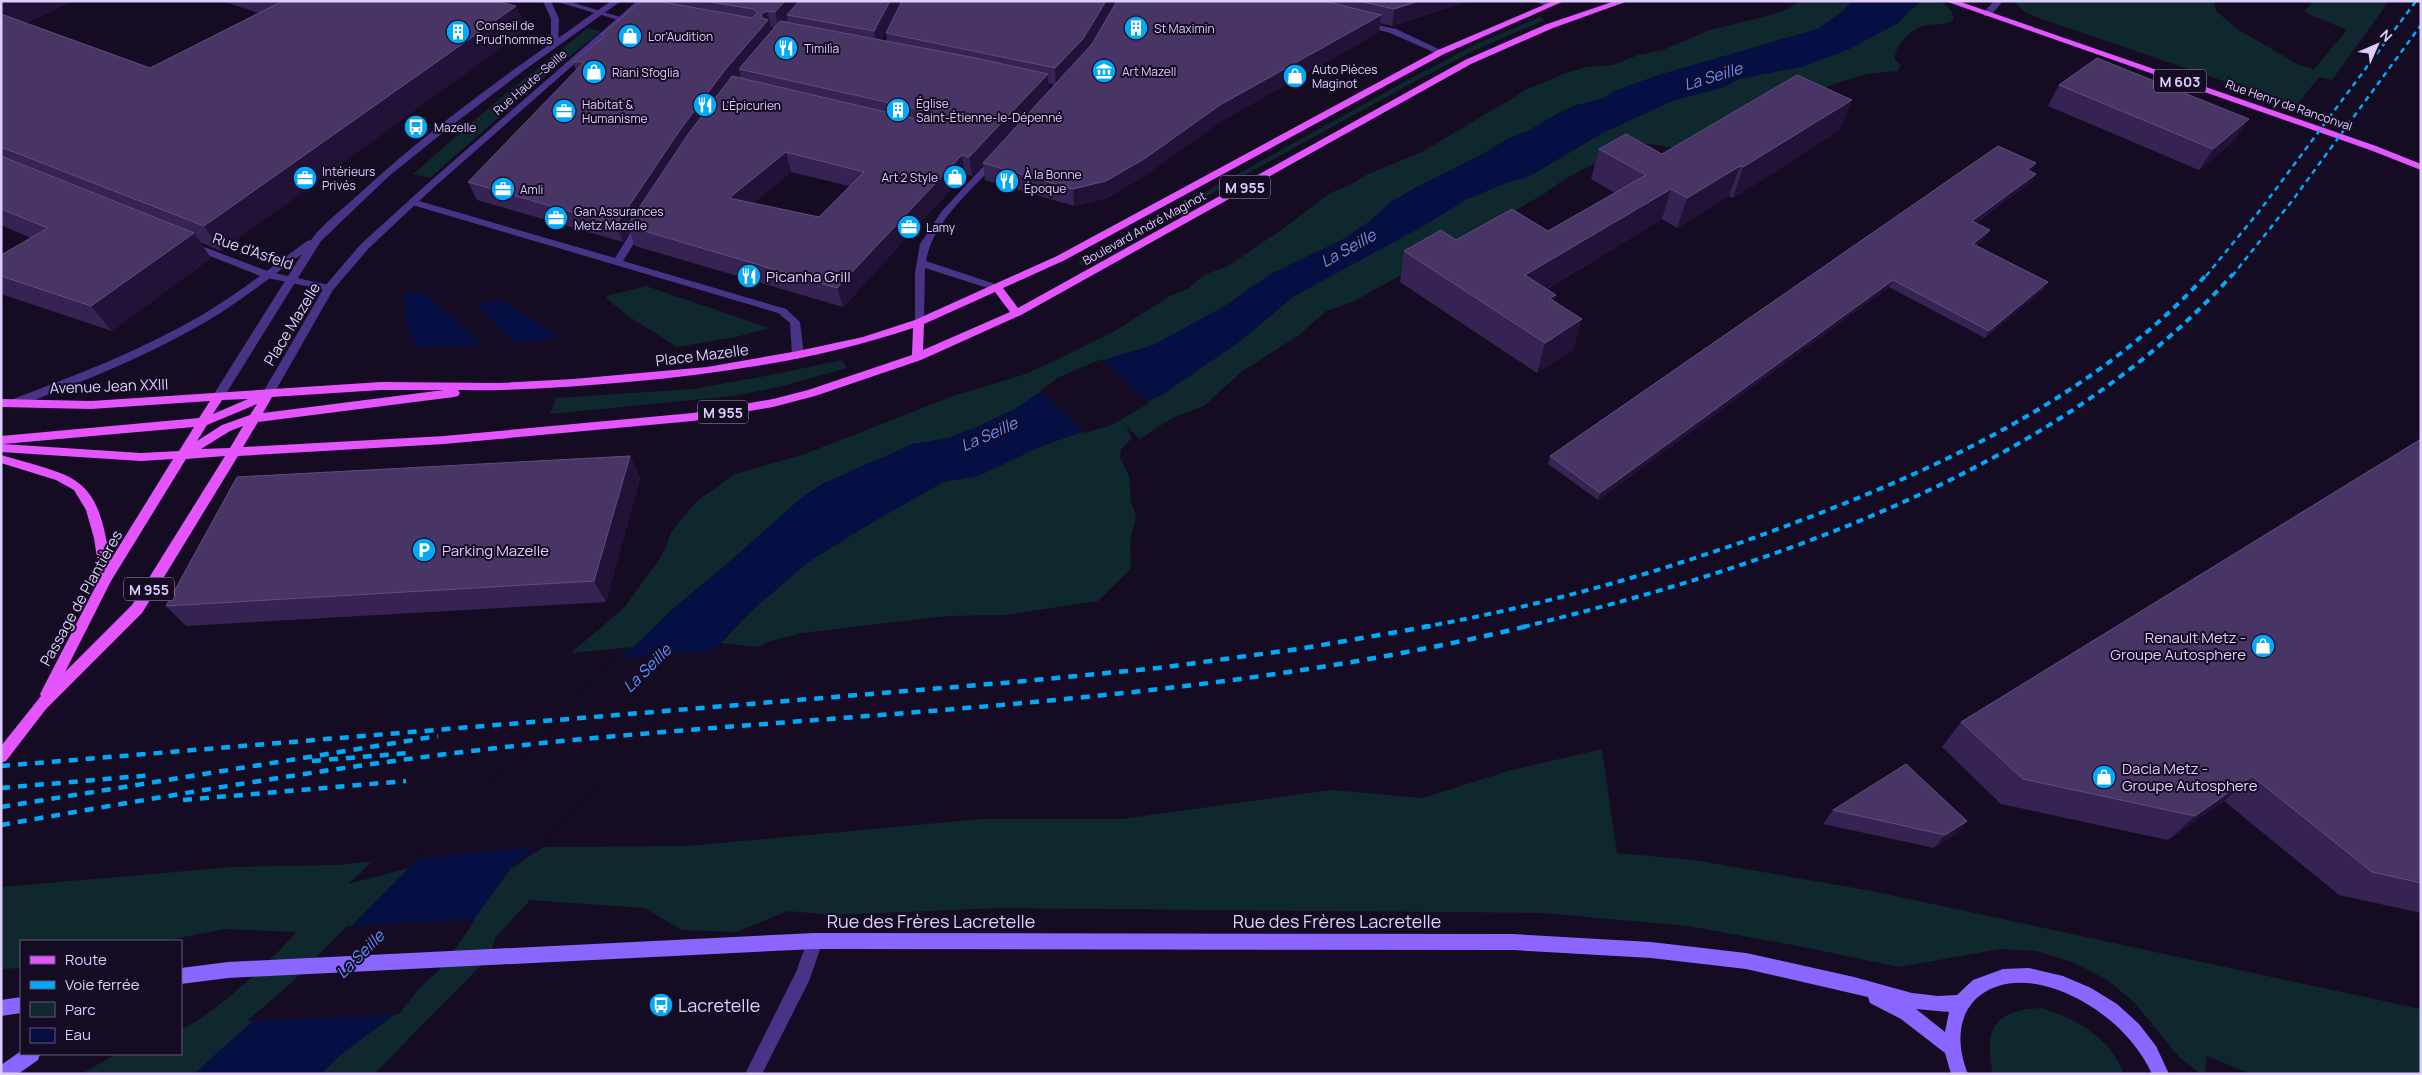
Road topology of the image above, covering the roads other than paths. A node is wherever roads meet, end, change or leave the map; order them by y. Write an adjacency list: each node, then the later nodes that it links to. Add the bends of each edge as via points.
1 (547, 1): 14 (street, via 555,19)
2 (558, 1): 10 (street)
3 (617, 1): 10 (street, Rue Haute-Seille)
4 (642, 1): 12 (street, Rue Haute-Seille)
5 (1538, 1): 9 (street)
6 (1624, 1): 9 (main road, Boulevard André Maginot / M 955)
7 (1949, 1): 11 (main road, Rue Henry de Ranconval / M 603)
8 (1999, 1): 11 (street)
9 (1561, 10): 15 (main road, Boulevard André Maginot / M 955); 31 (main road, Boulevard André Maginot / M 955, via 1541,30 1468,62)
10 (598, 14): 12 (street); 14 (street, Rue Haute-Seille)
11 (1987, 14): 16 (main road, Rue Henry de Ranconval / M 603)
12 (622, 19): 21 (street, Rue Haute-Seille)
13 (1358, 22): 15 (street, via 1393,31)
14 (556, 44): 20 (street, Rue Haute-Seille, via 452,121)
15 (1441, 52): 30 (main road, Boulevard André Maginot / M 955, via 1125,225)
16 (2373, 148): 18 (main road, M 603); 19 (main road, Rue Henry de Ranconval / M 603)
17 (1002, 152): 26 (street, via 944,216 925,243)
18 (2421, 160)
19 (2421, 167)
20 (369, 190): 23 (street, Place Mazelle)
21 (412, 202): 25 (street); 29 (street, Place Mazelle, via 365,246)
22 (647, 215): 25 (street)
23 (317, 239): 27 (street); 28 (street, Place Mazelle)
24 (184, 242): 27 (street, Rue d'Asfeld)
25 (617, 262): 33 (street, via 782,311 795,322)
26 (921, 263): 30 (street); 32 (street)
27 (267, 275): 28 (street, Rue d'Asfeld); 38 (street, via 216,311 146,349 94,373)
28 (291, 280): 29 (street, Rue d'Asfeld); 37 (street, Place Mazelle)
29 (329, 288): 36 (street, Place Mazelle)
30 (997, 288): 31 (main road); 32 (main road, Boulevard André Maginot / M 955)
31 (1017, 313): 34 (main road, Boulevard André Maginot / M 955)
32 (919, 322): 33 (main road, Place Mazelle / M 955, via 865,340); 34 (main road)
33 (798, 355): 35 (main road, Place Mazelle / M 955, via 707,371)
34 (918, 357): 45 (main road, M 955, via 867,376 773,403 693,417 444,440)
35 (499, 387): 36 (main road, Place Mazelle / M 955, via 380,386); 40 (main road, M 955)
36 (268, 394): 37 (main road, M 955); 39 (main road); 40 (main road, M 955)
37 (218, 397): 38 (main road, Avenue Jean XXIII, via 91,405); 39 (main road); 41 (main road, M 955)
38 (6, 404)
39 (223, 415): 41 (main road); 42 (main road)
40 (254, 418): 42 (main road); 45 (main road, M 955)
41 (203, 422): 43 (main road); 46 (main road, M 955)
42 (226, 428): 45 (main road); 46 (main road)
43 (1, 440)
44 (1, 448): 46 (main road, via 112,457)
45 (233, 453): 46 (main road, M 955); 49 (main road, Passage de Plantières / M 955, via 136,609)
46 (183, 456): 48 (main road, Passage de Plantières / M 955)
47 (1, 459): 48 (main road, via 69,481 82,492 96,516)
48 (106, 578): 49 (main road, Passage de Plantières / M 955)
49 (41, 706): 50 (main road, Passage de Plantières / M 955)
50 (1, 757)
51 (815, 941): 52 (main road, Rue des Frères Lacretelle, via 228,970); 53 (main road, Rue des Frères Lacretelle, via 1512,942 1651,950 1746,961); 61 (street, Rue des Frères Lacretelle, via 803,975)
52 (182, 976)
53 (1854, 985): 54 (main road, Rue des Frères Lacretelle, via 1912,1001); 57 (main road, Rue des Frères Lacretelle, via 1907,1013)
54 (1960, 1003): 57 (main road, via 1954,1020); 59 (main road, via 1988,980 2007,975 2037,976 2073,987 2108,1009 2140,1039)
55 (20, 1005): 56 (main road)
56 (1, 1008)
57 (1952, 1048): 62 (main road)
58 (31, 1055): 60 (main road)
59 (2164, 1071)
60 (3, 1074)
61 (753, 1074)
62 (1960, 1074)

